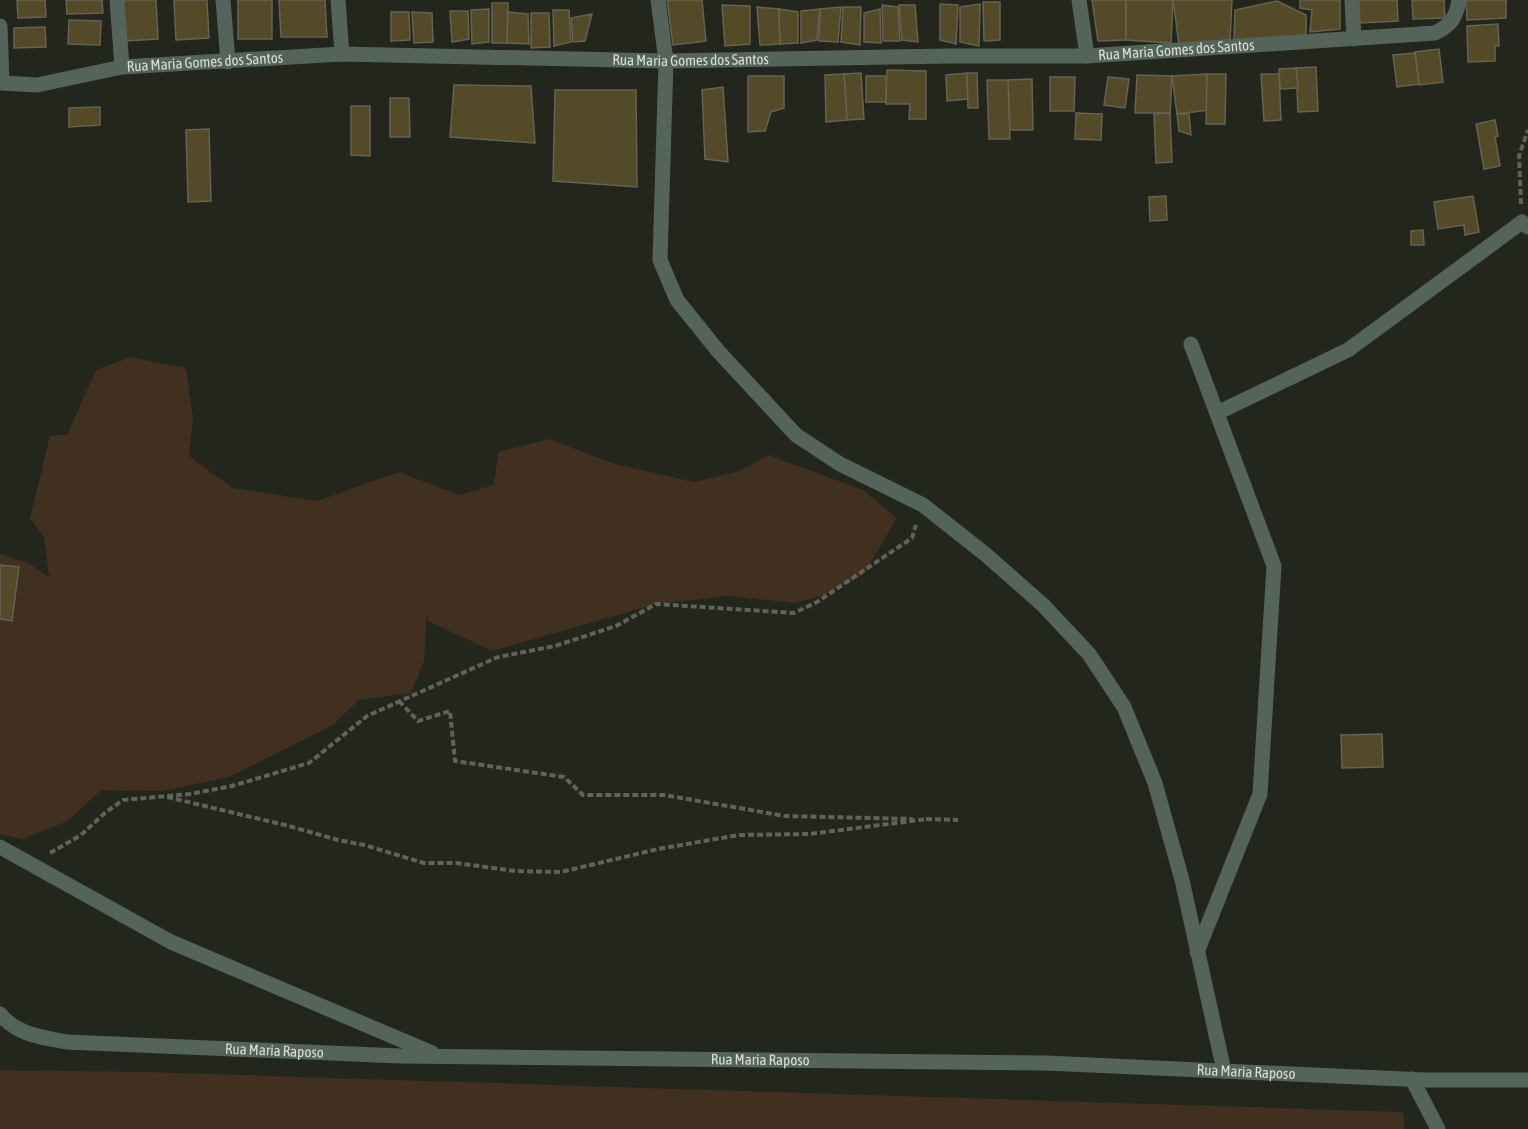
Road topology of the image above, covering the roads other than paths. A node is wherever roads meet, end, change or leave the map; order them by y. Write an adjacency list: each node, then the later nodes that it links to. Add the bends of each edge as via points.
1 (117, 0): 14 (street)
2 (223, 0): 13 (street)
3 (338, 0): 10 (street)
4 (658, 0): 12 (street)
5 (1079, 0): 11 (street)
6 (1352, 0): 9 (street)
7 (1459, 0): 9 (street, Rua Maria Gomes dos Santos, via 1455,19 1435,33)
8 (0, 27): 15 (street, Rua Maria Gomes dos Santos)
9 (1354, 39): 11 (street, Rua Maria Gomes dos Santos)
10 (342, 54): 12 (street, Rua Maria Gomes dos Santos); 13 (street, Rua Maria Gomes dos Santos)
11 (1087, 56): 12 (street, Rua Maria Gomes dos Santos)
12 (666, 60): 20 (street, via 660,260 677,300 796,435 840,464 923,506 1043,605 1089,654 1124,707 1155,783)
13 (228, 62): 14 (street, Rua Maria Gomes dos Santos)
14 (122, 67): 15 (street, Rua Maria Gomes dos Santos, via 37,85)
15 (1, 82)
16 (1525, 224): 18 (street, via 1348,350)
17 (1191, 344): 18 (street)
18 (1217, 413): 20 (street, via 1274,566 1260,794)
19 (0, 847): 22 (street, via 171,942)
20 (1197, 952): 23 (street)
21 (0, 1014): 22 (street, Rua Maria Raposo, via 8,1024 30,1035 66,1042)
22 (440, 1056): 23 (street, Rua Maria Raposo, via 1046,1063)
23 (1224, 1071): 24 (street, Rua Maria Raposo)
24 (1412, 1079): 25 (street, Rua Maria Raposo); 26 (street)
25 (1528, 1080)
26 (1438, 1129)

